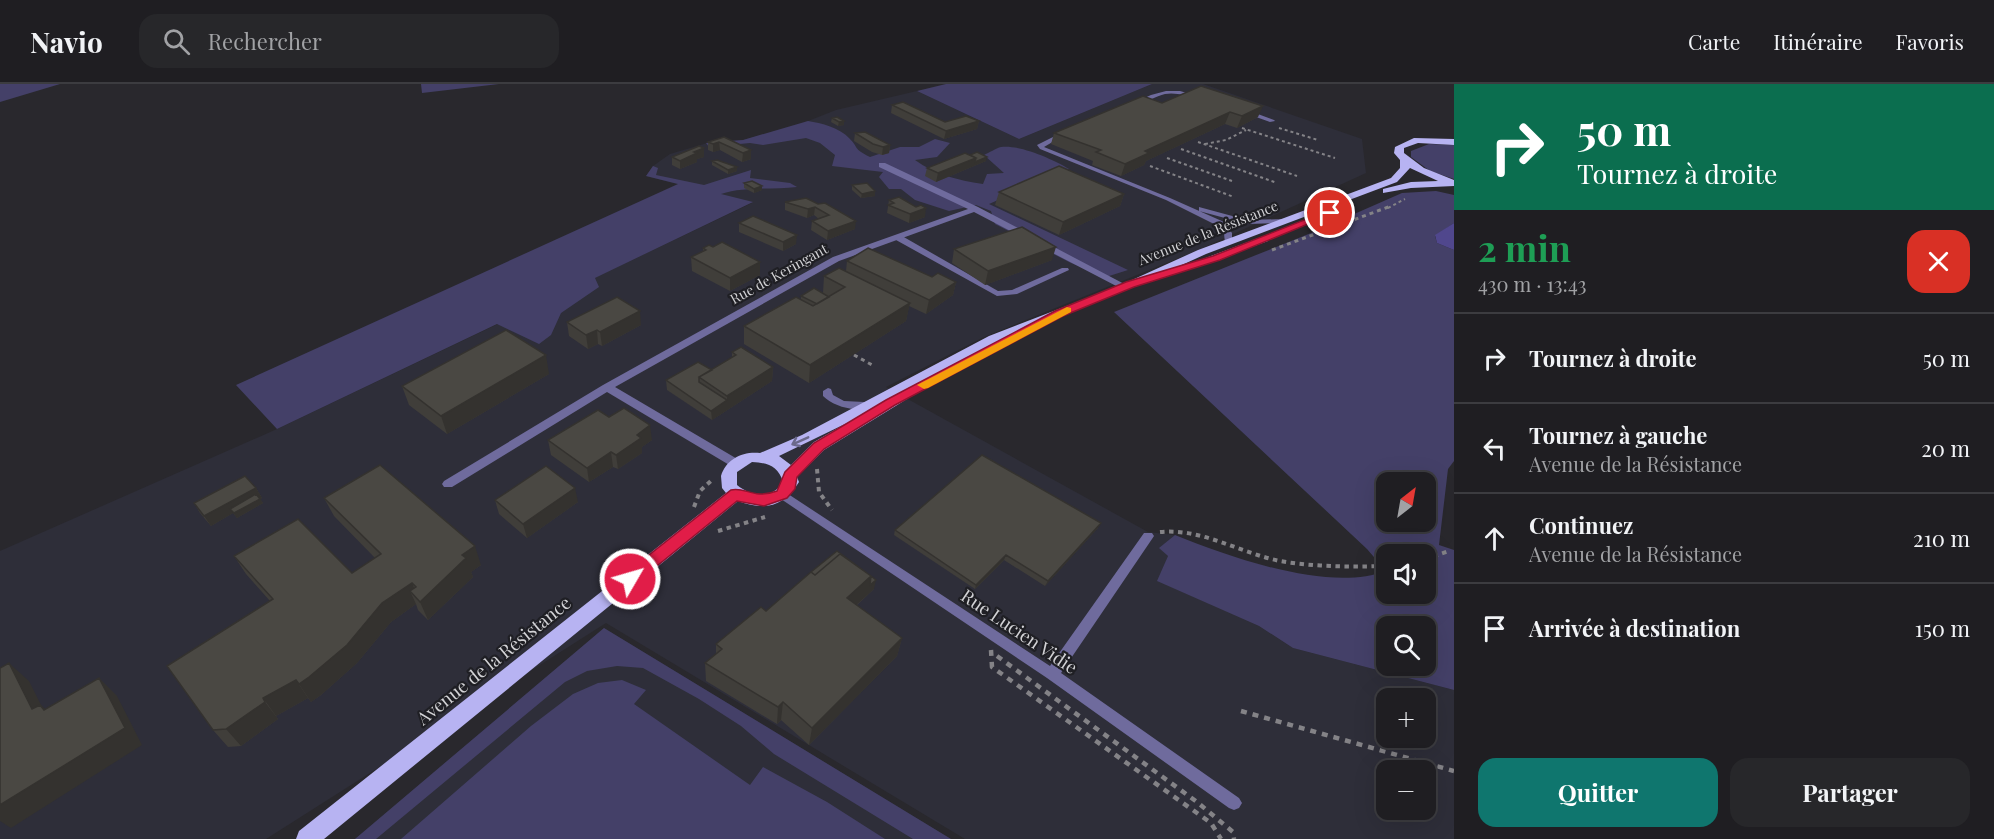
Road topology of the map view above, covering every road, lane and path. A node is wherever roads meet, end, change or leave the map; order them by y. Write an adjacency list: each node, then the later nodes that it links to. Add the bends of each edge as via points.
1 (1206, 99): 2 (lane, via 1171,90)
2 (1133, 104)
3 (1242, 110): 4 (lane)
4 (1274, 124): 8 (path)
5 (1242, 128): 6 (path)
6 (1246, 129): 11 (path, via 1226,140); 14 (path)
7 (1073, 130): 18 (lane, via 1040,145)
8 (1318, 140)
9 (1453, 141): 15 (main road, via 1406,143 1399,153)
10 (1198, 142): 11 (path)
11 (1204, 144): 20 (path)
12 (1181, 149): 23 (path)
13 (1167, 158): 21 (path)
14 (1335, 158)
15 (1404, 160): 22 (main road); 28 (main road, Avenue de la Résistance, via 1405,169 1394,180)
16 (882, 165): 27 (street)
17 (1150, 166): 24 (path)
18 (1090, 167): 19 (lane); 26 (lane)
19 (1080, 171)
20 (1297, 176)
21 (1232, 181)
22 (1454, 182): 33 (main road, Avenue de la Résistance, via 1391,189 1217,258)
23 (1277, 183)
24 (1234, 197)
25 (1410, 197): 31 (path, via 1382,211)
26 (1168, 199): 28 (lane, via 1247,222); 30 (lane, via 1221,224 1228,233)
27 (975, 209): 29 (street, Rue de Keringant); 33 (street)
28 (1284, 221): 30 (main road, Avenue de la Résistance)
29 (899, 238): 32 (lane, via 998,294 1014,292); 37 (street, Rue de Keringant, via 836,259)
30 (1228, 242): 33 (main road, Avenue de la Résistance)
31 (1264, 253)
32 (1065, 270)
33 (1128, 286): 34 (main road, Avenue de la Résistance)
34 (1059, 313): 39 (main road, Avenue de la Résistance, via 993,339); 43 (main road, Avenue de la Résistance, via 891,402 819,446)
35 (854, 355): 36 (path)
36 (873, 366)
37 (607, 387): 41 (street); 44 (street, Rue de Keringant)
38 (828, 391): 39 (lane, via 828,396 842,404)
39 (864, 405): 40 (main road, Avenue de la Résistance, one-way to 40, via 807,438)
40 (763, 456): 41 (main road); 43 (main road, via 780,463)
41 (735, 463): 45 (main road, via 728,482)
42 (817, 465): 47 (path, via 820,500)
43 (790, 475): 46 (main road, via 788,489)
44 (448, 484)
45 (736, 494): 46 (main road, via 754,501); 58 (main road, Avenue de la Résistance)
46 (778, 497): 48 (path, via 769,516); 53 (lane, Rue Lucien Vidie)
47 (834, 511)
48 (714, 532)
49 (1148, 536): 52 (path, via 1165,531 1187,535 1279,561); 54 (lane)
50 (1449, 551): 51 (path)
51 (1436, 555)
52 (1376, 566)
53 (989, 634): 54 (lane, Rue Lucien Vidie); 59 (path, via 992,667 1211,823); 60 (path, via 998,659 1197,802 1233,832)
54 (1052, 674): 57 (lane, Rue Lucien Vidie)
55 (1240, 711): 56 (path)
56 (1454, 771)
57 (1234, 803)
58 (307, 839)
59 (1221, 839)
60 (1234, 839)

